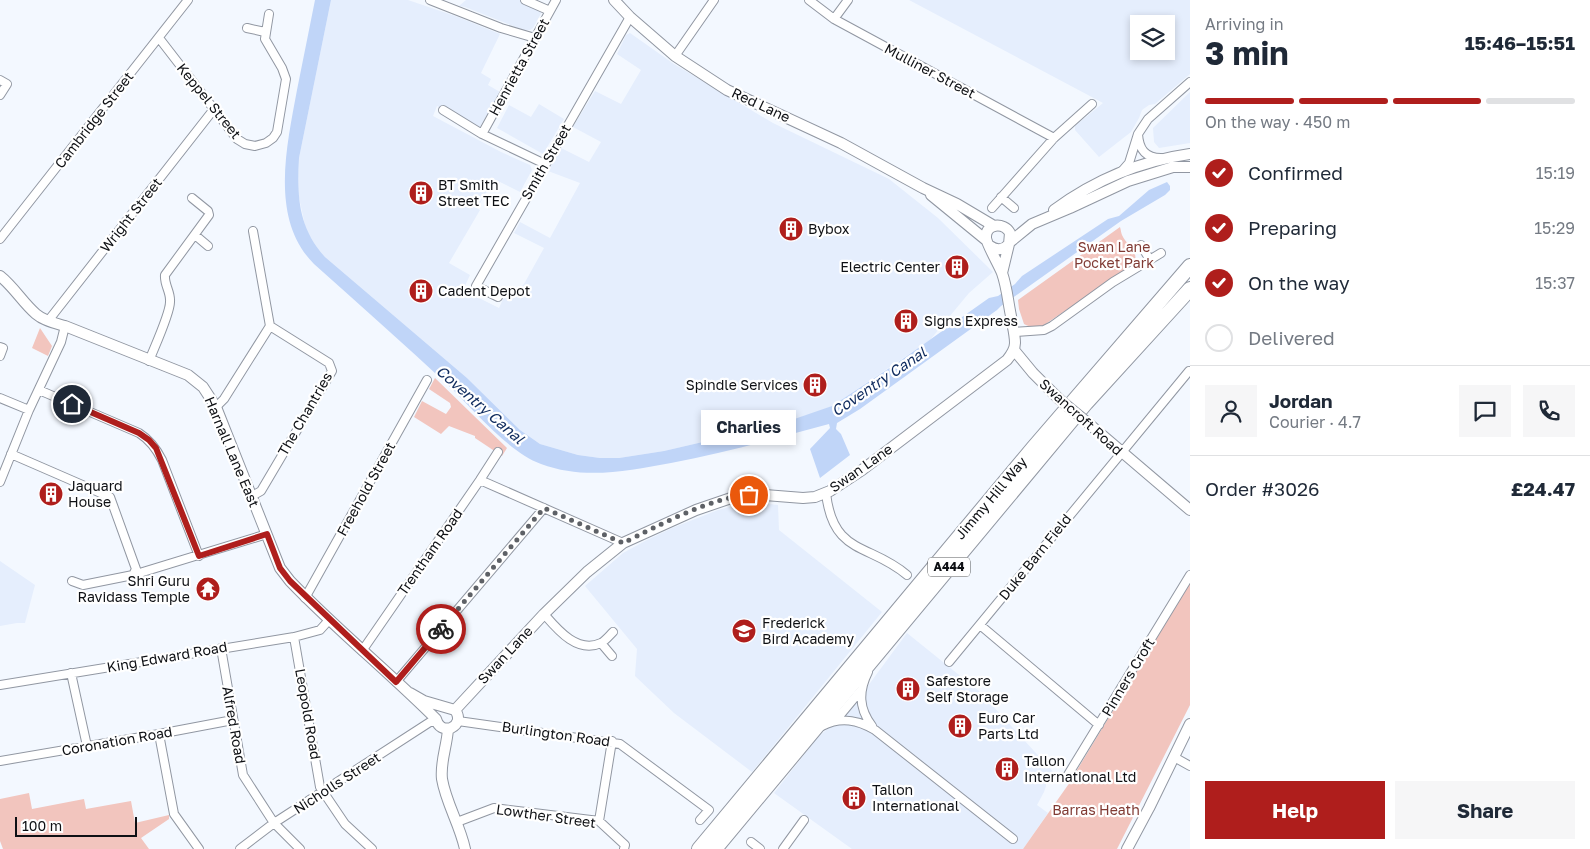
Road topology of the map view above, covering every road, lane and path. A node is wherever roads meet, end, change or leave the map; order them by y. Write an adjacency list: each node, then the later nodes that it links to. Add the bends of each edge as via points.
1 (188, 0): 15 (street, Cambridge Street)
2 (430, 0): 16 (street)
3 (525, 0): 9 (street)
4 (556, 0): 9 (street, Henrietta Street)
5 (614, 0): 11 (street, Red Lane)
6 (714, 0): 17 (street)
7 (809, 0): 12 (street, Mulliner Street)
8 (848, 0): 12 (street)
9 (550, 11): 16 (street, Henrietta Street)
10 (269, 14): 14 (street)
11 (630, 18): 17 (street, Red Lane); 30 (street, Smith Street)
12 (834, 19): 26 (street, Mulliner Street)
13 (247, 28): 14 (street)
14 (265, 32): 22 (street, Keppel Street, via 265,39 286,79 277,132 266,143 245,144 237,139)
15 (159, 38): 22 (street, Keppel Street); 46 (street, Cambridge Street)
16 (535, 38): 24 (street, Henrietta Street)
17 (675, 56): 35 (street, Red Lane, via 727,90 824,134)
18 (0, 80): 20 (street, via 8,84)
19 (1190, 82): 25 (street, via 1148,119)
20 (0, 95)
21 (1092, 104): 26 (street)
22 (214, 109): 58 (street, Wright Street)
23 (443, 110): 24 (street)
24 (482, 134): 30 (street)
25 (1138, 134): 27 (street); 29 (street, via 1144,152 1151,157)
26 (1054, 138): 36 (street)
27 (1132, 150): 31 (street); 34 (street, via 1129,163)
28 (1187, 154): 29 (street)
29 (1164, 158): 31 (street)
30 (545, 164): 57 (street, Smith Street, via 476,286)
31 (1138, 166): 32 (street, via 1149,169); 34 (street)
32 (1173, 167): 33 (street); 40 (street, via 1128,181)
33 (1190, 167)
34 (1120, 172): 40 (street, via 1070,198)
35 (923, 188): 42 (street, Red Lane); 47 (street, Red Lane)
36 (1002, 197): 38 (street); 39 (street)
37 (192, 198): 45 (street, via 209,215)
38 (992, 208)
39 (1014, 208)
40 (1043, 218): 41 (street)
41 (1032, 224): 43 (street); 48 (street)
42 (994, 226): 43 (street); 47 (street, via 987,232)
43 (1005, 227): 48 (street, via 1010,233)
44 (253, 231): 60 (street)
45 (195, 235): 50 (street); 65 (street, via 165,275 170,306)
46 (0, 239)
47 (988, 243): 48 (street, via 997,250); 55 (street)
48 (1009, 243): 55 (street)
49 (1141, 245): 52 (street)
50 (208, 246)
51 (1160, 253): 52 (street)
52 (1150, 260): 61 (street, via 1052,326 1044,330)
53 (1190, 266): 136 (highway, Jimmy Hill Way / A444, via 1033,448)
54 (0, 276): 58 (street, Harnall Lane East, via 36,314)
55 (1003, 277): 61 (street)
56 (1190, 289): 96 (highway, Jimmy Hill Way / A444, via 1086,403)
57 (498, 297)
58 (48, 321): 59 (street, Harnall Lane East)
59 (66, 326): 65 (street, Harnall Lane East); 68 (street)
60 (270, 326): 70 (street); 78 (street, The Chantries, via 329,363 332,372 260,491)
61 (1014, 332): 63 (street)
62 (0, 347): 64 (street, via 3,348)
63 (1014, 350): 73 (street, Swancroft Road, bridge, via 1059,399); 77 (street, Swan Lane, via 1002,364 856,475)
64 (0, 356)
65 (149, 361): 70 (street, Harnall Lane East, via 188,375)
66 (1189, 371): 73 (street, Duke Barn Field)
67 (427, 380): 88 (street, Freehold Street)
68 (39, 390): 71 (street); 83 (street, via 149,440 162,460)
69 (0, 398): 71 (street)
70 (216, 407): 78 (street, Harnall Lane East)
71 (29, 410): 74 (street)
72 (498, 452): 75 (street, Trentham Road)
73 (1121, 452): 80 (street, Swancroft Road); 91 (street, Duke Barn Field)
74 (11, 454): 76 (street); 84 (street, via 110,497 136,569)
75 (480, 480): 79 (street); 97 (street, Trentham Road)
76 (0, 482)
77 (826, 493): 82 (street, Swan Lane, via 803,498 738,496 696,510); 85 (street, via 830,516 848,541)
78 (252, 496): 81 (street, Harnall Lane East)
79 (544, 508): 82 (street); 101 (street)
80 (1190, 510)
81 (267, 534): 83 (street); 88 (street, Harnall Lane East, via 280,568)
82 (623, 543): 89 (street, Swan Lane)
83 (199, 556): 84 (street)
84 (133, 575): 87 (street, via 83,585)
85 (907, 575)
86 (1190, 575): 111 (street, Pinners Croft)
87 (72, 581)
88 (306, 598): 90 (street, Harnall Lane East)
89 (544, 614): 94 (street, via 571,641 591,645); 105 (street, Swan Lane)
90 (329, 620): 93 (street, King Edward Road, via 320,630); 97 (street, Harnall Lane East)
91 (980, 625): 99 (street, Duke Barn Field); 111 (street)
92 (613, 632): 94 (street)
93 (294, 637): 95 (street, King Edward Road); 122 (street, Leopold Road)
94 (601, 643): 98 (street)
95 (220, 648): 100 (street, King Edward Road); 106 (street, Alfred Road)
96 (882, 649): 103 (street); 113 (highway, Jimmy Hill Way / A444)
97 (362, 651): 101 (street, Harnall Lane East)
98 (612, 656)
99 (949, 662)
100 (71, 673): 102 (street, King Edward Road); 117 (street)
101 (396, 682): 104 (street, Harnall Lane East)
102 (0, 685)
103 (862, 688): 109 (street, via 841,714); 114 (street, via 863,710)
104 (410, 693): 105 (street, Harnall Lane East); 107 (street, Harnall Lane East)
105 (450, 709): 107 (street, via 438,712); 108 (street)
106 (233, 720): 115 (street, Coronation Road); 127 (street, Alfred Road, via 242,776)
107 (437, 720): 112 (street, via 442,728); 122 (street, Nicholls Street)
108 (458, 721): 112 (street); 116 (street, Burlington Road)
109 (830, 722): 113 (street); 114 (street, via 848,720)
110 (1190, 724): 118 (street)
111 (1098, 725): 121 (street, Pinners Croft)
112 (448, 729): 126 (street, via 442,777)
113 (816, 729): 137 (highway, Jimmy Hill Way / A444)
114 (875, 730): 128 (street)
115 (159, 734): 117 (street, Coronation Road); 130 (street, via 174,814)
116 (612, 741): 123 (street, Burlington Road, via 709,810); 125 (street)
117 (87, 746): 119 (street, Coronation Road)
118 (1174, 757): 120 (street); 140 (street)
119 (0, 761)
120 (1190, 766)
121 (1066, 778)
122 (323, 792): 127 (street, Nicholls Street); 133 (street, Leopold Road, via 345,824)
123 (700, 820)
124 (804, 820): 139 (street)
125 (599, 821): 126 (street, Lowther Street, via 494,808); 135 (street, Lowther Street, via 625,845)
126 (457, 822): 134 (street)
127 (274, 823): 131 (street, Nicholls Street); 132 (street, Alfred Road)
128 (1013, 839)
129 (751, 842): 138 (street)
130 (200, 849)
131 (240, 849)
132 (300, 849)
133 (372, 849)
134 (464, 849)
135 (624, 849)
136 (699, 849)
137 (715, 849)
138 (760, 849)
139 (783, 849)
140 (1126, 849)

